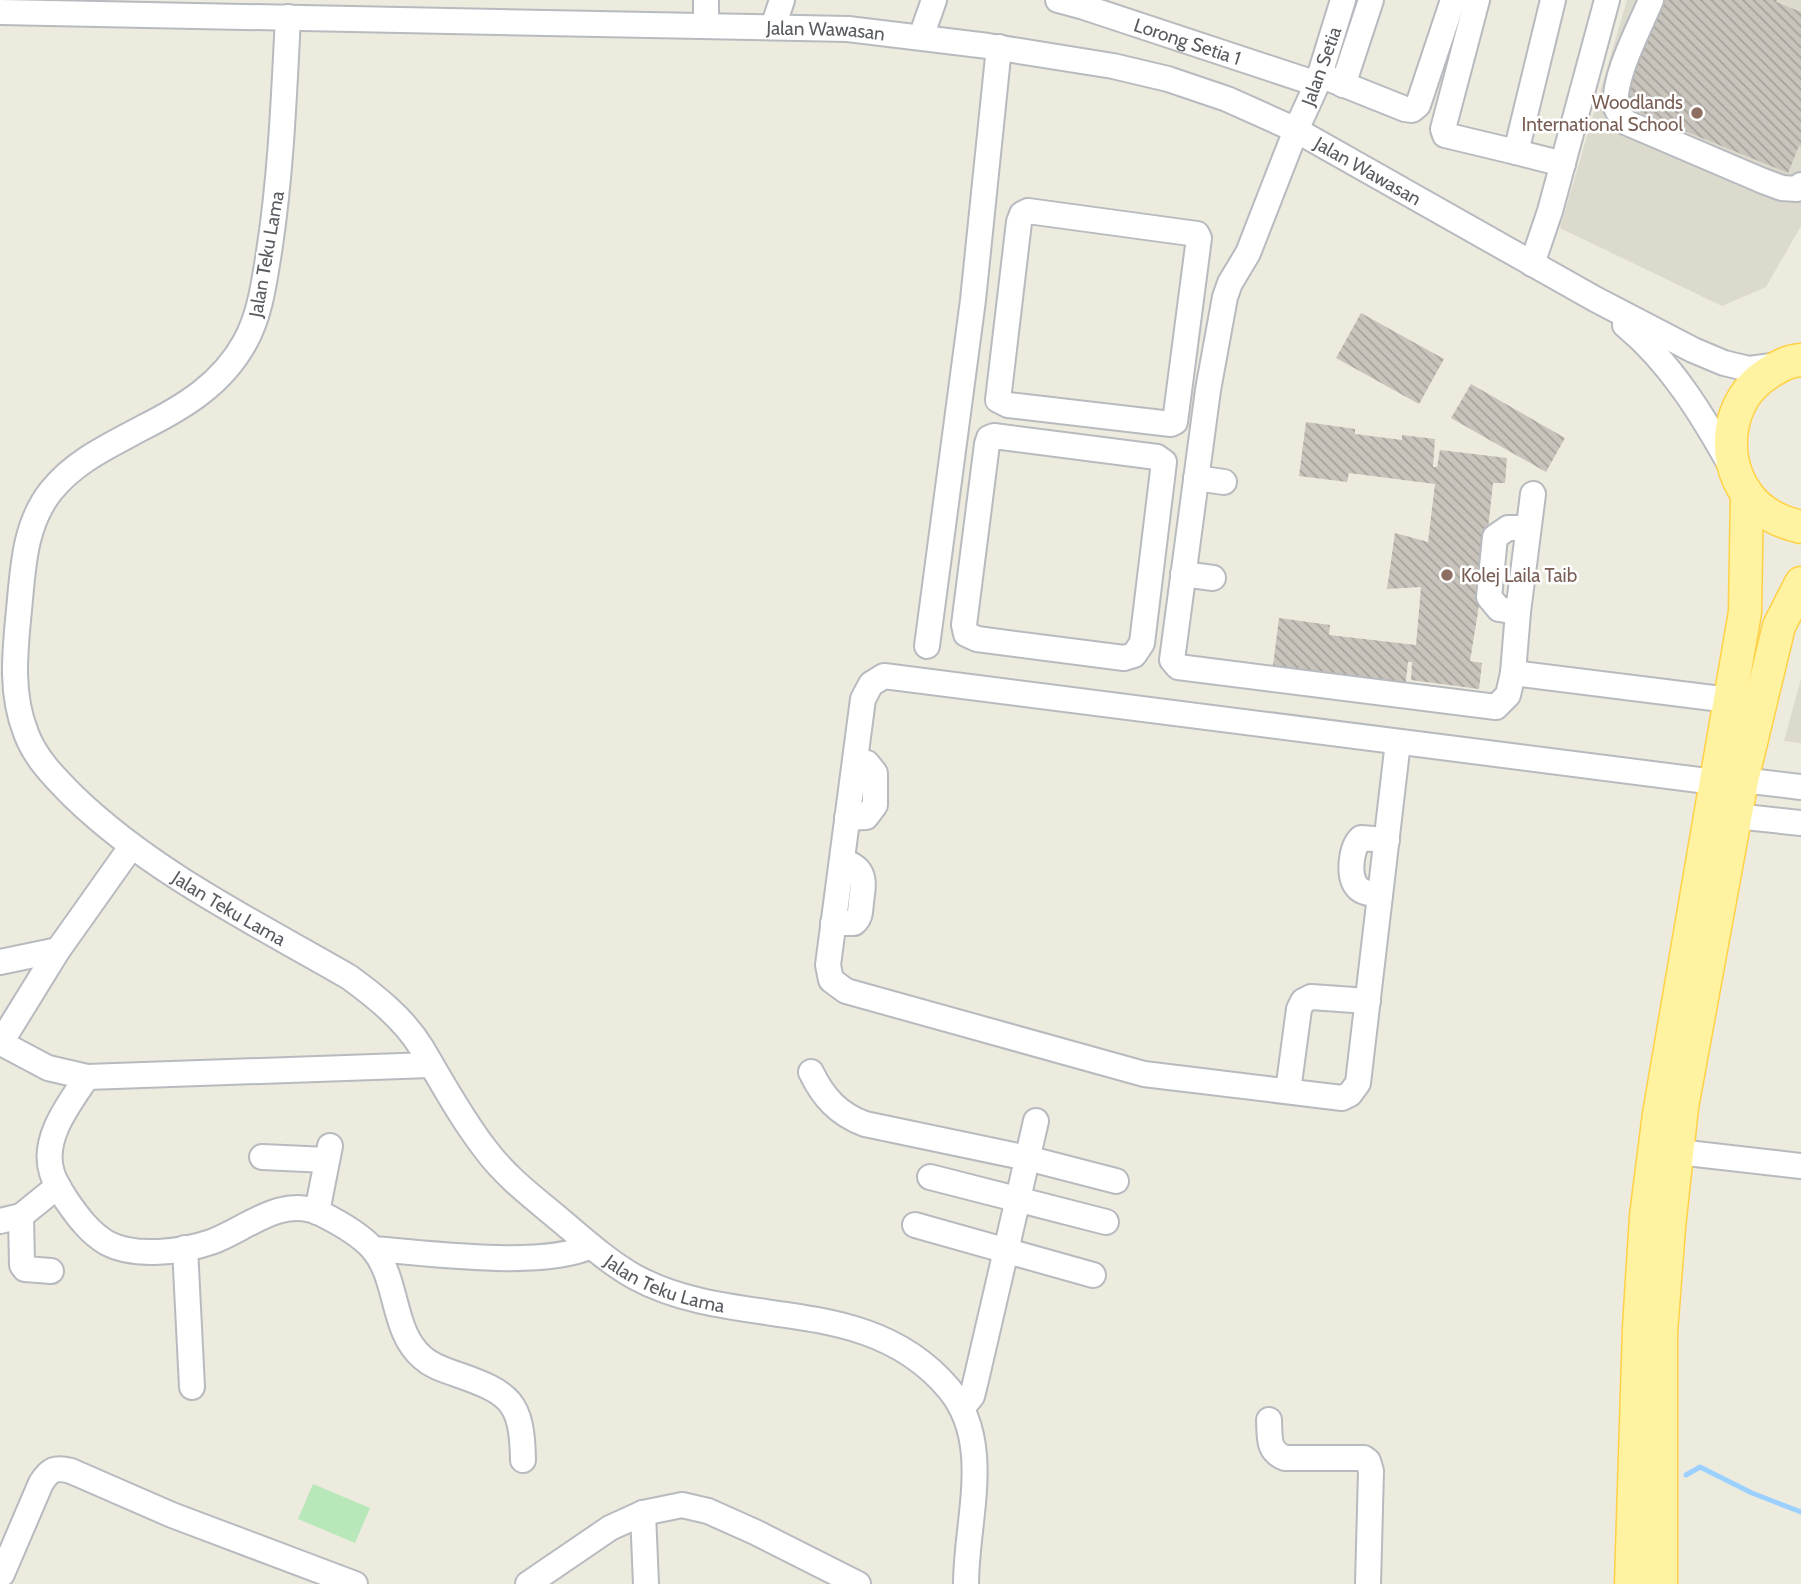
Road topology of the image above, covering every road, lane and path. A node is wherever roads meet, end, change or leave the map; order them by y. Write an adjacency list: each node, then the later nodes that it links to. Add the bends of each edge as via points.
1 (706, 0): 15 (street)
2 (782, 0): 16 (street)
3 (934, 0): 17 (street)
4 (1058, 0): 19 (street, Lorong Setia 1)
5 (1341, 0): 19 (street, Jalan Setia)
6 (1371, 0): 19 (street)
7 (1453, 0): 19 (street, Lorong Setia 1, via 1416,107 1405,109)
8 (1477, 0): 21 (street, via 1443,129 1445,135)
9 (1553, 0): 21 (street)
10 (1607, 0): 22 (street)
11 (1651, 0): 23 (street, via 1617,91 1616,109 1625,122 1782,188)
12 (275, 11): 13 (street, Jalan Wawasan); 14 (street, Jalan Wawasan); 47 (street, Jalan Teku Lama, via 279,179 262,293 248,338 215,383 76,466 51,491 34,520 26,548 15,671 16,699 26,734 57,780)
13 (539, 11): 15 (street, Jalan Wawasan)
14 (0, 12)
15 (706, 25): 16 (street, Jalan Wawasan)
16 (773, 27): 17 (street, Jalan Wawasan)
17 (921, 37): 18 (street, Jalan Wawasan)
18 (999, 47): 20 (street, Jalan Wawasan, via 1167,79 1227,99); 26 (street)
19 (1327, 81): 20 (street, Jalan Setia)
20 (1296, 131): 24 (street, Jalan Wawasan); 29 (street, Jalan Setia, via 1248,253 1225,298)
21 (1516, 152): 22 (street)
22 (1563, 164): 24 (street)
23 (1801, 185)
24 (1532, 264): 25 (street, Jalan Wawasan)
25 (1595, 299): 28 (street, via 1724,363 1749,369); 31 (street, via 1643,340 1671,372)
26 (973, 300): 27 (street); 33 (street)
27 (1009, 304): 27 (street, via 1019,222 1028,211 1197,234 1175,422 1002,404 998,400)
28 (1794, 359): 31 (main road, via 1758,380 1741,401 1732,425 1730,452)
29 (1196, 478): 30 (street); 36 (street, Jalan Setia)
30 (1224, 482)
31 (1742, 485): 34 (main road, via 1764,512); 41 (main road, via 1745,612)
32 (1533, 494): 40 (street)
33 (941, 527): 35 (street); 39 (street)
34 (1801, 527)
35 (976, 530): 35 (street, via 987,444 994,436 1157,457 1164,462 1139,649 1124,658 966,634)
36 (1183, 574): 37 (street); 40 (street, Jalan Setia, via 1172,656 1178,667 1496,707 1508,695)
37 (1213, 578)
38 (1801, 583): 43 (main road, via 1779,626)
39 (927, 646)
40 (1513, 673): 41 (street)
41 (1729, 700): 43 (main road)
42 (1398, 742): 43 (street); 50 (street); 55 (street, via 884,676 866,691 828,973 834,985 1144,1074)
43 (1728, 781): 44 (street); 45 (main road); 87 (main road, via 1659,1114 1646,1216)
44 (1801, 787)
45 (1735, 816): 46 (street); 57 (main road, via 1682,1107)
46 (1801, 823)
47 (131, 847): 48 (street); 52 (street, Jalan Teku Lama, via 371,993 420,1046)
48 (58, 950): 49 (street); 51 (street)
49 (0, 962)
50 (1368, 1001): 55 (street, via 1311,997 1303,1001); 55 (street, via 1355,1088 1342,1098)
51 (0, 1044): 54 (street, via 48,1068)
52 (430, 1066): 54 (street); 69 (street, Jalan Teku Lama, via 494,1159)
53 (811, 1072): 59 (street, via 820,1091 850,1119)
54 (87, 1077): 63 (street, via 53,1135 51,1173)
55 (1288, 1091)
56 (1036, 1121): 59 (street)
57 (1678, 1152): 60 (street); 88 (main road, via 1661,1334)
58 (262, 1157): 65 (street, via 329,1153)
59 (1027, 1158): 62 (street); 64 (street)
60 (1801, 1166)
61 (930, 1177): 64 (street)
62 (1116, 1181)
63 (58, 1186): 66 (street); 70 (street, via 78,1218 107,1243 137,1250)
64 (1017, 1200): 67 (street); 72 (street)
65 (317, 1212): 70 (street, via 271,1213 212,1242); 71 (street)
66 (11, 1219): 73 (street, via 25,1269)
67 (1106, 1222)
68 (915, 1226): 72 (street)
69 (591, 1246): 71 (street, via 564,1255 533,1257); 76 (street, Jalan Teku Lama, via 635,1277 674,1293 860,1329 892,1342 940,1381)
70 (185, 1248): 75 (street)
71 (373, 1249): 78 (street, via 416,1352 437,1367 491,1388 511,1403 520,1419)
72 (1006, 1251): 74 (street); 76 (street, via 976,1380)
73 (51, 1271)
74 (1093, 1275)
75 (192, 1387)
76 (962, 1408): 85 (street, Jalan Teku Lama, via 975,1469)
77 (1269, 1420): 86 (street, via 1270,1446 1277,1455 1368,1461)
78 (523, 1460)
79 (643, 1513): 82 (street, via 610,1528); 83 (street); 84 (street, via 682,1505 708,1511)
80 (2, 1574): 81 (street, via 41,1483 57,1468)
81 (355, 1584)
82 (528, 1584)
83 (646, 1584)
84 (858, 1584)
85 (965, 1584)
86 (1368, 1584)
87 (1631, 1584)
88 (1661, 1584)

